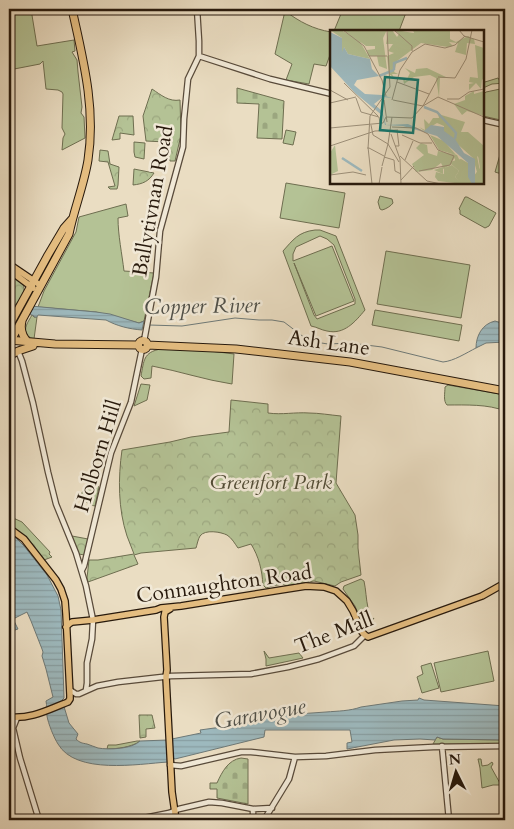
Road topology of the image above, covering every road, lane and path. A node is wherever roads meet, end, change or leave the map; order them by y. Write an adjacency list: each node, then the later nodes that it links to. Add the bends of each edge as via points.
1 (72, 9): 9 (highway, via 88,86 89,147 69,234)
2 (198, 9): 3 (street, Ballytivnan Road)
3 (199, 56): 4 (street, via 270,80); 13 (street, Ballytivnan Road, via 188,79 183,147 160,231 156,277)
4 (330, 94)
5 (484, 120): 6 (street)
6 (505, 125)
7 (9, 264): 9 (main road)
8 (9, 270): 9 (main road)
9 (35, 285): 10 (highway); 11 (highway)
10 (23, 316): 12 (highway); 14 (highway, via 21,325)
11 (9, 326)
12 (9, 342): 14 (highway)
13 (143, 345): 14 (highway, Ash Lane, via 42,344); 17 (highway, Ash Lane, via 343,361); 19 (street, Holborn Hill, via 131,402 111,453)
14 (26, 347): 15 (highway); 16 (street); 16 (street)
15 (9, 356)
16 (22, 361): 19 (street, via 56,504)
17 (505, 391)
18 (9, 528): 23 (main road, via 24,539 56,580)
19 (82, 570): 25 (street)
20 (505, 584): 28 (main road, The Mall, via 482,596 373,636)
21 (172, 608): 22 (main road, Connaughton Road); 24 (main road, via 165,612); 28 (main road, Connaughton Road, via 306,586 324,586 336,591 347,602)
22 (156, 610): 24 (main road); 25 (main road, Connaughton Road)
23 (66, 614): 26 (main road); 27 (main road)
24 (164, 617): 29 (main road)
25 (93, 620): 26 (main road, Connaughton Road); 30 (street)
26 (72, 622): 27 (main road)
27 (66, 627): 31 (main road)
28 (365, 635): 29 (street, The Mall, via 354,646 288,667 251,674)
29 (166, 677): 30 (street, The Mall); 37 (main road)
30 (86, 690): 31 (street, The Mall, via 79,694)
31 (70, 693): 33 (main road, via 68,702)
32 (9, 717): 33 (main road)
33 (17, 718): 41 (street, via 13,728)
34 (442, 746): 35 (street); 36 (street); 46 (street)
35 (505, 746)
36 (295, 757): 37 (street, via 241,752 181,766); 38 (street, via 289,779)
37 (170, 764): 40 (main road)
38 (272, 808): 39 (street); 45 (street)
39 (253, 809): 40 (street, via 209,802); 44 (street)
40 (175, 811): 42 (street); 43 (main road)
41 (39, 820)
42 (134, 820)
43 (176, 820)
44 (253, 820)
45 (264, 820)
46 (448, 820)

